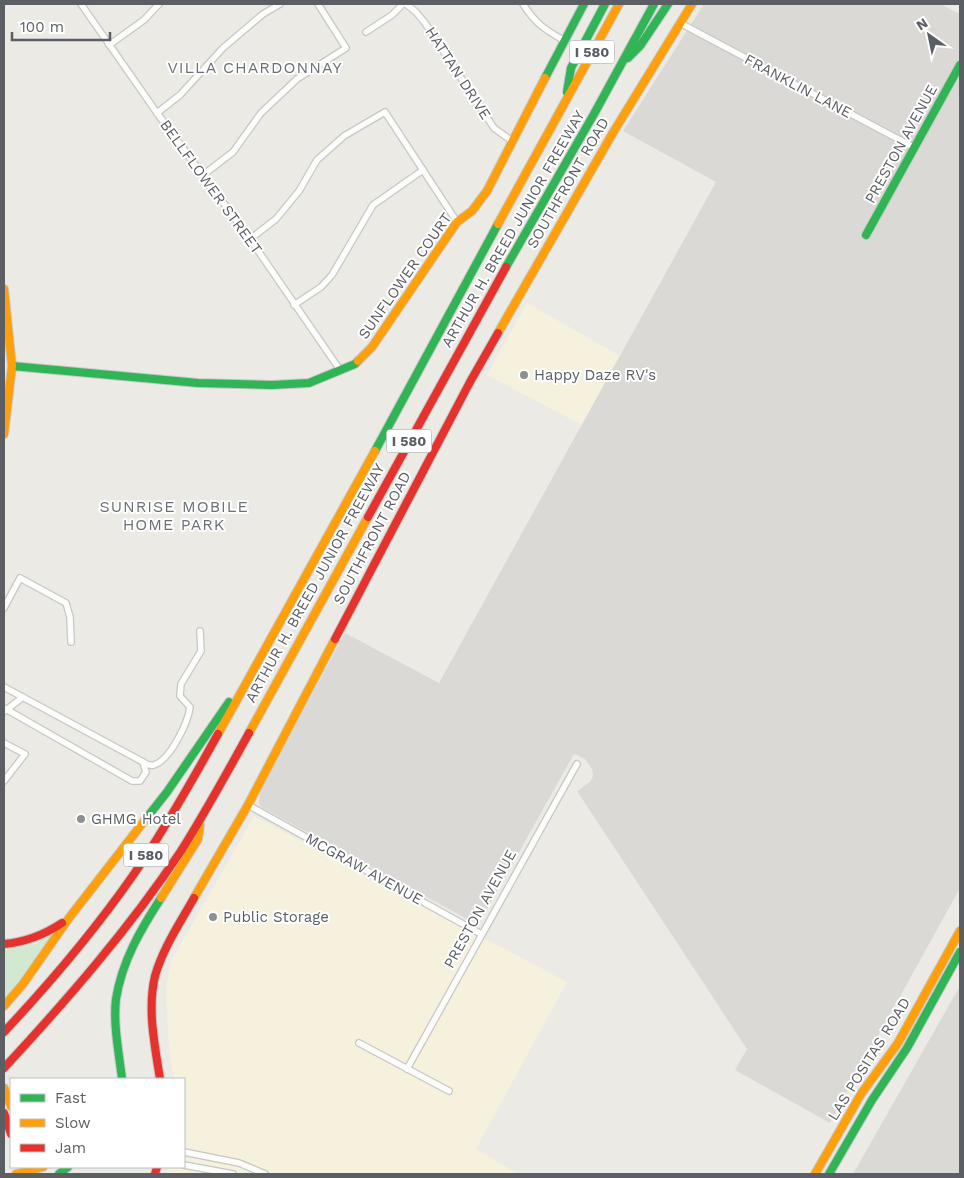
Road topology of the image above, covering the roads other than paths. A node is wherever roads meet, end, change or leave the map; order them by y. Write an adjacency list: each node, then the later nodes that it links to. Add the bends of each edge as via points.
1 (80, 4): 16 (street, BELLFLOWER STREET)
2 (159, 4): 16 (street, via 144,20)
3 (280, 4): 20 (street, via 223,48 180,95)
4 (318, 4): 24 (street, via 346,48 297,79 261,113 233,152)
5 (405, 4): 14 (street); 21 (street, HATTAN DRIVE, via 426,23 494,128)
6 (523, 4): 15 (street, via 544,30)
7 (584, 4): 15 (main road, SUNFLOWER COURT)
8 (604, 4): 19 (main road, via 571,68)
9 (619, 4): 19 (main road, ARTHUR H. BREED JUNIOR FREEWAY / I 580)
10 (654, 4): 17 (main road, ARTHUR H. BREED JUNIOR FREEWAY / I 580)
11 (668, 4): 17 (main road, via 640,46)
12 (692, 4): 13 (main road, SOUTHFRONT ROAD)
13 (680, 24): 22 (street, FRANKLIN LANE); 44 (main road, SOUTHFRONT ROAD, via 614,131 470,382)
14 (366, 32)
15 (565, 41): 21 (main road, SUNFLOWER COURT)
16 (109, 45): 20 (street, BELLFLOWER STREET)
17 (620, 65): 45 (main road, ARTHUR H. BREED JUNIOR FREEWAY / I 580)
18 (960, 66): 22 (main road, PRESTON AVENUE)
19 (565, 101): 36 (main road, ARTHUR H. BREED JUNIOR FREEWAY / I 580)
20 (157, 113): 24 (street, BELLFLOWER STREET)
21 (512, 141): 25 (main road, SUNFLOWER COURT, via 487,191 472,211)
22 (915, 148): 26 (main road, PRESTON AVENUE)
23 (423, 170): 25 (street); 27 (street, via 385,112 344,136 317,160 299,191 276,219); 29 (street, via 373,205 332,276)
24 (203, 175): 27 (street, BELLFLOWER STREET)
25 (457, 222): 31 (main road, SUNFLOWER COURT, via 372,347 355,364)
26 (866, 235)
27 (250, 239): 29 (street, BELLFLOWER STREET)
28 (4, 289): 30 (main road)
29 (294, 305): 31 (street, BELLFLOWER STREET)
30 (12, 366): 31 (main road, SUNFLOWER COURT, via 198,383 272,385 309,383); 32 (main road)
31 (340, 370)
32 (4, 434)
33 (4, 608): 35 (street, via 20,578 66,603)
34 (200, 631): 41 (street, via 201,650 182,684 180,696 190,707 189,717 166,758 153,765)
35 (71, 642)
36 (259, 658): 46 (main road, via 167,792); 52 (main road, ARTHUR H. BREED JUNIOR FREEWAY / I 580, via 199,769 135,872 60,970)
37 (4, 687): 38 (street)
38 (23, 697): 39 (street); 41 (street)
39 (4, 710): 41 (street, via 132,780 140,781 146,772)
40 (4, 743): 43 (street, via 25,754)
41 (143, 762)
42 (577, 764): 48 (street, PRESTON AVENUE)
43 (4, 781)
44 (248, 805): 48 (street, MCGRAW AVENUE); 57 (main road, SOUTHFRONT ROAD, via 159,964 151,1002)
45 (201, 819): 54 (main road, ARTHUR H. BREED JUNIOR FREEWAY / I 580, via 120,936); 56 (main road, via 198,839 146,921 124,964 116,1000)
46 (69, 918): 49 (main road, via 37,938); 51 (main road)
47 (960, 931): 69 (main road, LAS POSITAS ROAD, via 898,1043 860,1094)
48 (481, 934): 55 (street, PRESTON AVENUE)
49 (4, 944)
50 (960, 952): 70 (main road, LAS POSITAS ROAD, via 907,1048)
51 (4, 1006)
52 (4, 1032)
53 (359, 1043): 55 (street)
54 (4, 1068)
55 (407, 1069): 59 (street)
56 (122, 1078)
57 (160, 1078)
58 (4, 1088): 60 (main road)
59 (449, 1091)
60 (10, 1103)
61 (5, 1116): 62 (main road)
62 (10, 1131)
63 (185, 1152): 68 (street, via 239,1163)
64 (185, 1165): 67 (street)
65 (34, 1170): 66 (main road)
66 (21, 1172)
67 (233, 1174)
68 (265, 1174)
69 (814, 1174)
70 (829, 1174)

